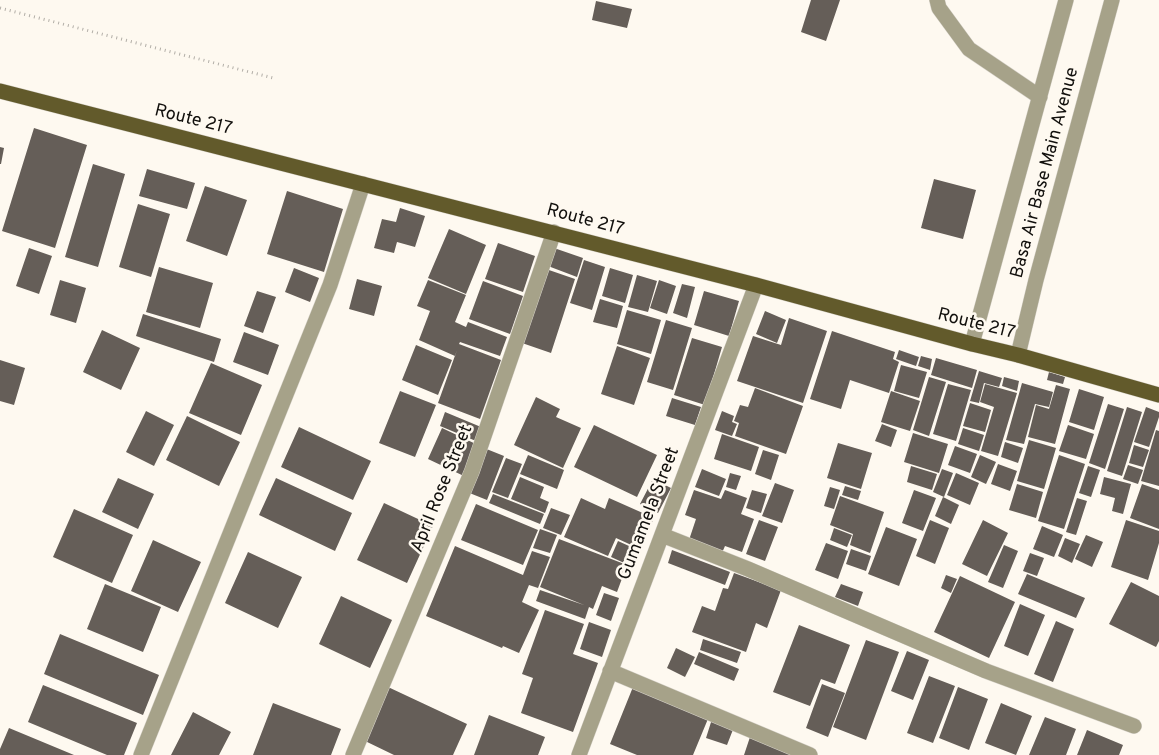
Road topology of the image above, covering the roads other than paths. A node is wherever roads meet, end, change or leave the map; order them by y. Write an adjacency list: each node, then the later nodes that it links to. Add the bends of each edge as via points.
1 (937, 0): 5 (street, via 939,8 969,50)
2 (1066, 0): 5 (street, Basa Air Base Main Avenue)
3 (1112, 0): 10 (street, Basa Air Base Main Avenue)
4 (0, 91): 6 (main road, Route 217)
5 (1040, 97): 9 (street, Basa Air Base Main Avenue)
6 (363, 184): 7 (main road, Route 217); 16 (street, via 330,285)
7 (554, 232): 8 (main road, Route 217); 17 (street, April Rose Street, via 472,471)
8 (756, 285): 9 (main road, Route 217); 12 (street, Gumamela Street)
9 (972, 344): 10 (main road, Route 217)
10 (1018, 355): 11 (main road, Route 217)
11 (1159, 395)
12 (662, 535): 13 (street, Gumamela Street); 14 (street, via 986,671)
13 (610, 671): 15 (street, Gumamela Street); 18 (street)
14 (1134, 726)
15 (581, 754)
16 (141, 755)
17 (353, 755)
18 (810, 755)

